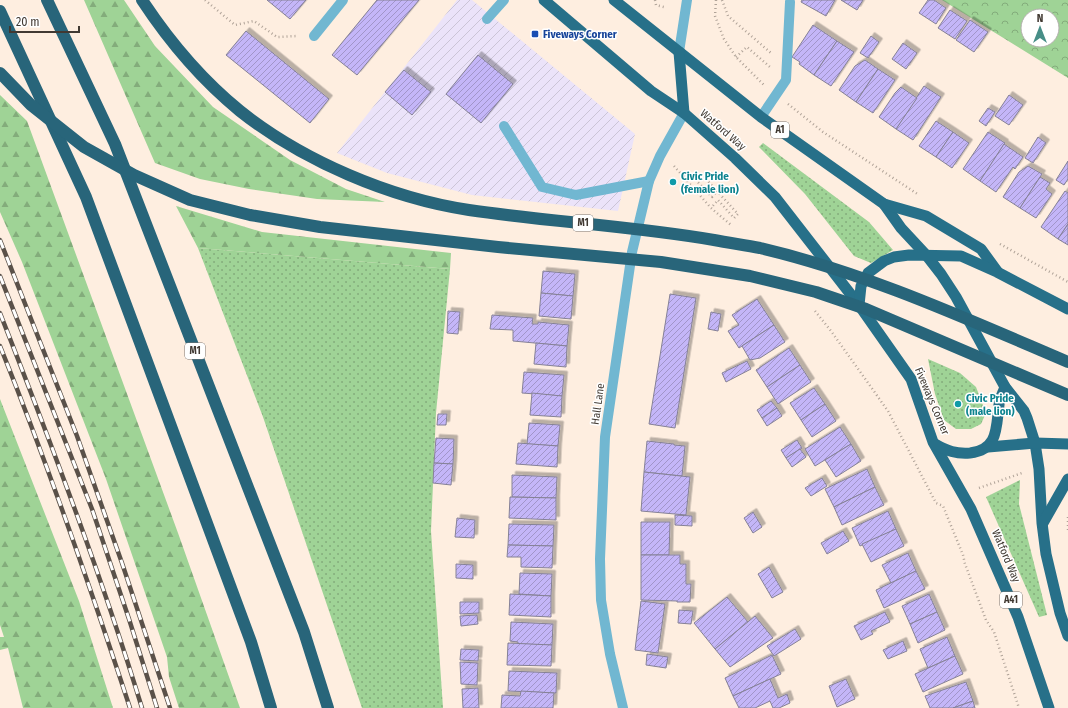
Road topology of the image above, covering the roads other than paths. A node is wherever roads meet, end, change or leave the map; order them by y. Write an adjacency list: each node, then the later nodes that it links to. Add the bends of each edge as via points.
1 (48, 0): 34 (highway, M1, via 115,144 304,632)
2 (343, 0): 11 (street)
3 (504, 0): 10 (street)
4 (544, 0): 14 (highway, Watford Way, via 651,91)
5 (614, 0): 12 (highway, A1)
6 (687, 0): 12 (street)
7 (790, 2): 15 (street, via 786,80)
8 (144, 4): 23 (highway, M1, via 170,40 203,77 241,112 328,166 383,189 467,210 684,235 759,248 843,270 923,300)
9 (0, 11): 33 (highway, via 86,197 251,642)
10 (487, 19)
11 (314, 36)
12 (679, 52): 14 (highway); 15 (highway, A1)
13 (0, 73): 25 (highway, via 31,105 84,147 134,175 190,200 250,215 320,227 661,262 750,276 816,292 866,309)
14 (684, 113): 17 (street, Hall Lane); 21 (highway, Watford Way, via 775,197)
15 (761, 117): 18 (highway, A1)
16 (504, 126): 17 (street, via 542,187 576,195)
17 (649, 180): 35 (street, Hall Lane, via 632,252 605,437 600,559 601,600)
18 (884, 204): 19 (highway, A1, via 901,228); 20 (highway, A1, via 926,216 980,249)
19 (927, 256): 20 (highway, A1, via 961,256); 21 (highway, via 909,255 884,261 868,273 861,286); 24 (highway, via 956,297)
20 (997, 272): 22 (highway, A1)
21 (859, 305): 26 (highway, Fiveways Corner, via 911,379)
22 (1068, 309)
23 (1068, 362)
24 (1005, 387): 27 (highway, via 1024,410); 29 (highway, via 999,404 997,429)
25 (1068, 395)
26 (933, 442): 29 (highway, Fiveways Corner, via 947,451 959,454 976,452); 36 (highway, Watford Way / A41, via 972,509 1018,617)
27 (1035, 443): 28 (highway, Fiveways Corner); 29 (highway, Fiveways Corner); 31 (highway)
28 (1068, 444)
29 (988, 447)
30 (1068, 478): 31 (highway)
31 (1042, 523): 32 (highway, via 1046,554 1060,614)
32 (1068, 636)
33 (271, 708)
34 (328, 708)
35 (623, 708)
36 (1049, 708)

